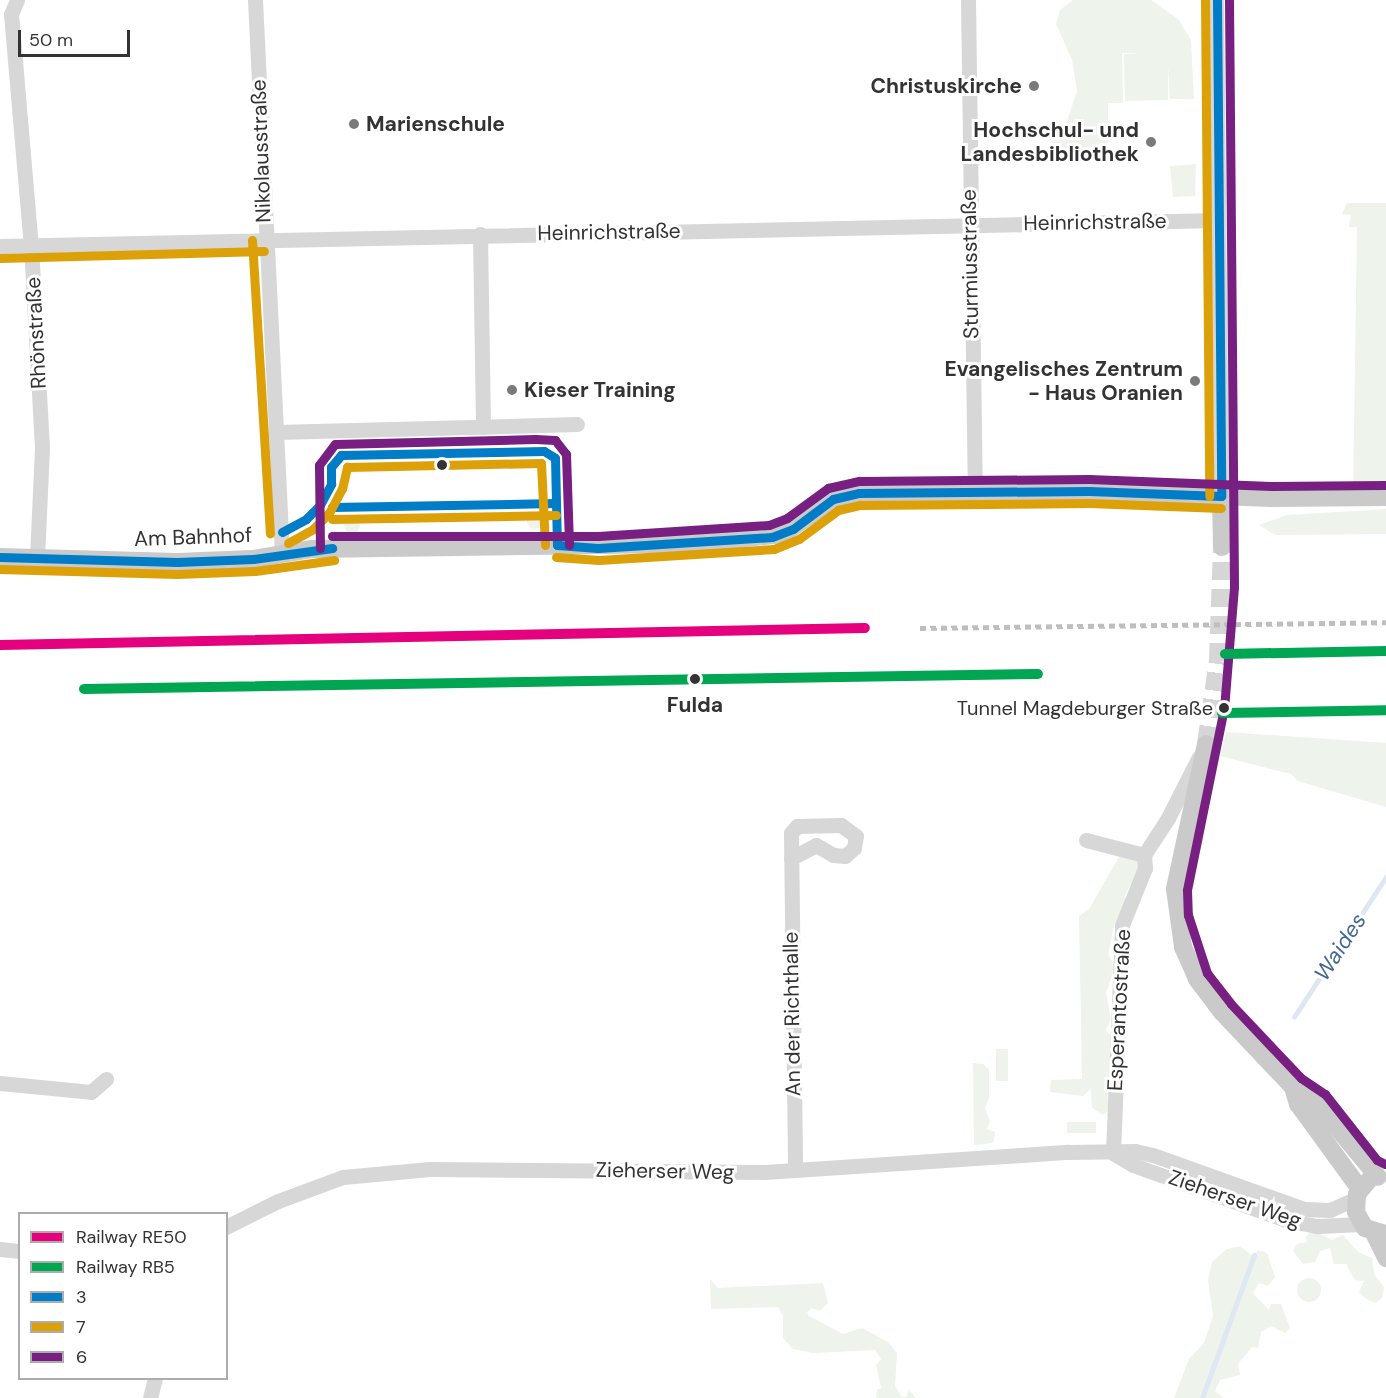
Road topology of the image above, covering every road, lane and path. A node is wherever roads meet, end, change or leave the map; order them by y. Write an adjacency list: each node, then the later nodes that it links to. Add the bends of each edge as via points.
1 (1, 0): 5 (street)
2 (255, 0): 9 (street, Nikolausstraße)
3 (968, 0): 7 (street, Sturmiusstraße)
4 (1216, 1): 6 (street)
5 (14, 7): 10 (street, Rhönstraße)
6 (1218, 220): 7 (street, Heinrichstraße); 16 (street)
7 (969, 224): 8 (street, Heinrichstraße); 15 (street, Sturmiusstraße)
8 (480, 234): 9 (street, Heinrichstraße); 13 (street)
9 (264, 239): 10 (street, Heinrichstraße); 14 (street, Nikolausstraße)
10 (31, 245): 11 (street, Heinrichstraße); 21 (street, Rhönstraße, via 42,448)
11 (0, 246)
12 (577, 424): 13 (street)
13 (483, 427): 14 (street)
14 (276, 432): 19 (street, Nikolausstraße)
15 (975, 491): 16 (main road); 19 (main road, Am Bahnhof, via 842,495 793,529 772,537 598,548 322,548)
16 (1221, 496): 17 (main road); 18 (main road)
17 (1386, 497)
18 (1222, 547)
19 (282, 554): 21 (main road, Am Bahnhof, via 177,562)
20 (0, 557): 21 (main road, Am Bahnhof)
21 (37, 560)
22 (1206, 744): 24 (street, Esperantostraße); 28 (main road, via 1175,889 1183,947 1197,979 1222,1012)
23 (1086, 840): 24 (street)
24 (1144, 855): 29 (street, Esperantostraße, via 1145,868 1120,939)
25 (791, 858): 30 (street, An der Richthalle)
26 (106, 1079): 27 (street, via 91,1092)
27 (0, 1083)
28 (1293, 1087): 31 (main road, via 1316,1102); 32 (main road, via 1298,1104)
29 (1113, 1153): 30 (street, Zieherser Weg); 32 (street, Zieherser Weg, via 1135,1151 1153,1155 1304,1209 1330,1210); 34 (street, Zieherser Weg, via 1132,1165 1286,1220)
30 (795, 1170): 33 (street, Zieherser Weg, via 430,1169 343,1177 278,1201)
31 (1382, 1177): 32 (main road)
32 (1358, 1194): 34 (main road)
33 (228, 1226)
34 (1374, 1230): 37 (main road)
35 (0, 1249): 36 (street)
36 (18, 1251)
37 (1386, 1258)
38 (154, 1380): 39 (street)
39 (150, 1398)

